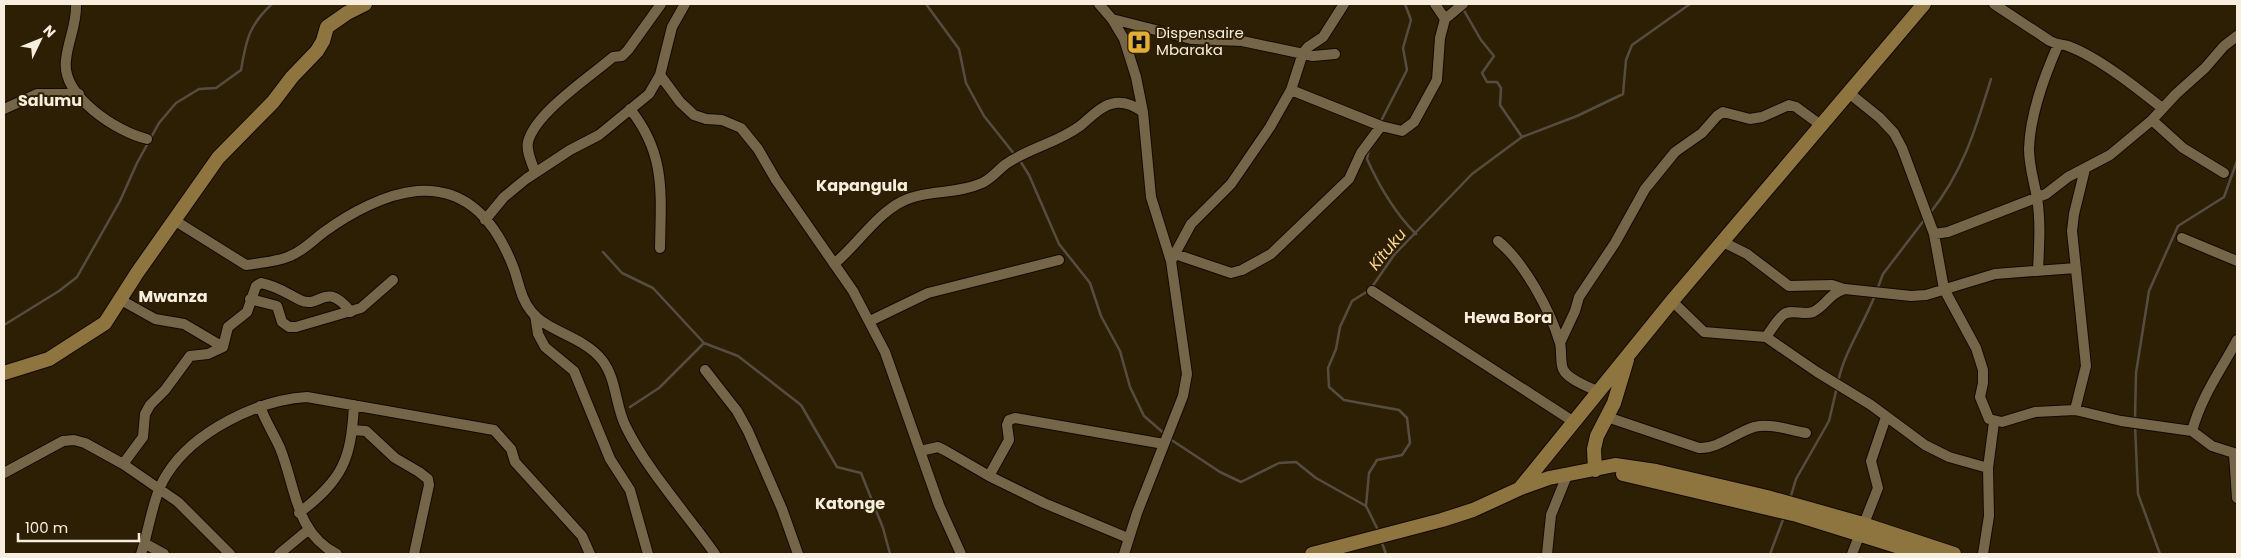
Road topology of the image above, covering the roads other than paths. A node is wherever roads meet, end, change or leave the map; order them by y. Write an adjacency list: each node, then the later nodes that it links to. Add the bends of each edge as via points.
1 (76, 4): 20 (street, via 77,19 65,62 68,76)
2 (365, 4): 33 (street, via 327,27 317,51 218,158)
3 (661, 4): 30 (street, via 622,56 613,57 571,90 538,125 528,141 528,154)
4 (685, 4): 17 (street, via 672,27)
5 (1099, 4): 11 (street)
6 (1344, 4): 15 (street, via 1323,37)
7 (1435, 4): 12 (street)
8 (1463, 4): 12 (street)
9 (1924, 4): 19 (street)
10 (1994, 4): 14 (street)
11 (1112, 19): 15 (street, via 1191,38 1242,41); 24 (street, via 1130,54)
12 (1445, 19): 26 (street, via 1437,80 1419,115 1409,128 1402,131)
13 (2237, 36): 21 (street)
14 (2058, 45): 21 (street, via 2093,59); 32 (street, via 2039,98 2029,148)
15 (1303, 53): 16 (street); 18 (street)
16 (1334, 54)
17 (660, 75): 22 (street, via 649,94); 43 (street, via 694,115 722,120 741,128)
18 (1291, 90): 26 (street); 40 (street, via 1231,184 1194,220)
19 (1849, 93): 27 (street); 35 (street, via 1894,133)
20 (79, 94): 23 (street, via 37,94); 28 (street, via 108,122)
21 (2162, 108): 25 (street)
22 (630, 109): 30 (street, via 599,135); 39 (street, via 644,126 654,148 662,186)
23 (4, 110)
24 (1143, 112): 40 (street, via 1151,197); 43 (street, via 1130,104 1113,103 1068,134 1023,153 984,183 902,202 884,213)
25 (2152, 120): 29 (street, via 2123,146); 31 (street, via 2183,148)
26 (1381, 126): 40 (street, via 1361,153 1349,179 1271,254 1231,273)
27 (1822, 126): 38 (street); 58 (street, via 1789,105 1750,119 1723,112 1717,116 1702,133 1675,152 1645,189 1615,243 1579,297)
28 (147, 139)
29 (2086, 169): 32 (street); 44 (street, via 2072,231)
30 (535, 172): 34 (street, via 504,197)
31 (2224, 173)
32 (2037, 198): 35 (street, via 1948,232); 45 (street)
33 (174, 220): 34 (street, via 246,265 291,256 334,224 365,208 414,191 450,192 462,198); 51 (street)
34 (485, 220): 54 (street, via 506,249 523,298)
35 (1934, 234): 47 (street)
36 (2182, 238): 42 (street)
37 (1498, 241): 58 (street, via 1512,252 1523,270)
38 (1723, 242): 48 (street, via 1748,254 1789,286 1832,285); 52 (street)
39 (660, 248)
40 (1173, 258): 74 (street, via 1187,374 1183,396)
41 (1059, 260): 55 (street, via 928,293)
42 (2237, 261)
43 (834, 264): 55 (street)
44 (2076, 268): 45 (street); 66 (street, via 2086,366)
45 (2038, 271): 47 (street, via 1995,274)
46 (393, 280): 53 (street, via 361,308)
47 (1944, 289): 48 (street, via 1911,296); 70 (street, via 1976,348 1983,370 1980,397 1986,416)
48 (1845, 290): 56 (street, via 1834,292 1812,312 1782,315)
49 (1372, 291): 69 (street)
50 (250, 299): 53 (street, via 277,306 282,322 289,327); 53 (street, via 261,283 308,302 335,296); 59 (street, via 244,317 228,327)
51 (120, 300): 59 (street, via 155,319 184,324); 62 (street, via 101,327 49,359)
52 (1672, 301): 56 (street, via 1704,332); 60 (street)
53 (351, 312)
54 (535, 316): 98 (street, via 538,334 546,347 574,371 610,459 630,490); 99 (street, via 575,338 608,368 619,413 626,427 647,462)
55 (870, 321): 75 (street, via 885,352)
56 (1766, 337): 68 (street)
57 (2237, 340): 72 (street, via 2197,412)
58 (1560, 343): 63 (street, via 1563,370)
59 (223, 347): 77 (street, via 208,354 190,356 145,414 144,437)
60 (1630, 353): 63 (street); 67 (street)
61 (705, 370): 100 (street, via 737,411 748,431)
62 (4, 373)
63 (1599, 392): 69 (street)
64 (354, 405): 65 (street, via 307,397); 71 (street); 97 (street, via 494,430 511,449 515,462 582,536)
65 (260, 406): 84 (street, via 237,415 204,436 179,459); 86 (street, via 280,448)
66 (2075, 410): 70 (street, via 2035,412); 72 (street, via 2121,421)
67 (1607, 417): 73 (street, via 1699,448 1709,448 1755,427 1768,426); 79 (street, via 1594,449)
68 (1886, 417): 78 (street, via 1925,445 1949,457); 88 (street, via 1871,461 1878,488)
69 (1574, 422): 83 (street)
70 (1994, 422): 78 (street)
71 (352, 430): 86 (street, via 351,446 342,467 325,490); 96 (street, via 366,431 395,458 428,479)
72 (2192, 431): 76 (street, via 2212,446)
73 (1806, 433)
74 (1164, 444): 82 (street, via 1015,418 1009,420 1009,440); 89 (street)
75 (920, 451): 82 (street, via 938,447); 101 (street, via 939,506)
76 (2235, 454): 85 (street)
77 (123, 464): 80 (street, via 74,440 63,441); 84 (street)
78 (1988, 468): 108 (street, via 1989,516)
79 (1595, 470): 81 (street); 88 (street, via 1615,465 1656,471 1766,498)
80 (4, 473)
81 (1568, 473): 83 (street); 104 (street, via 1551,516)
82 (988, 476): 89 (street)
83 (1521, 488): 103 (street, via 1474,510)
84 (159, 490): 90 (street); 93 (street, via 187,510)
85 (2237, 498)
86 (300, 513): 87 (street)
87 (308, 530): 94 (street); 95 (street, via 324,547)
88 (1861, 530): 105 (street); 106 (street); 107 (street)
89 (1128, 538): 102 (street)
90 (144, 543): 91 (street); 92 (street)
91 (141, 554)
92 (164, 554)
93 (230, 554)
94 (279, 554)
95 (337, 554)
96 (414, 554)
97 (590, 554)
98 (648, 554)
99 (715, 554)
100 (798, 554)
101 (962, 554)
102 (1124, 554)
103 (1312, 554)
104 (1547, 554)
105 (1852, 554)
106 (1922, 554)
107 (1952, 554)
108 (1983, 554)

